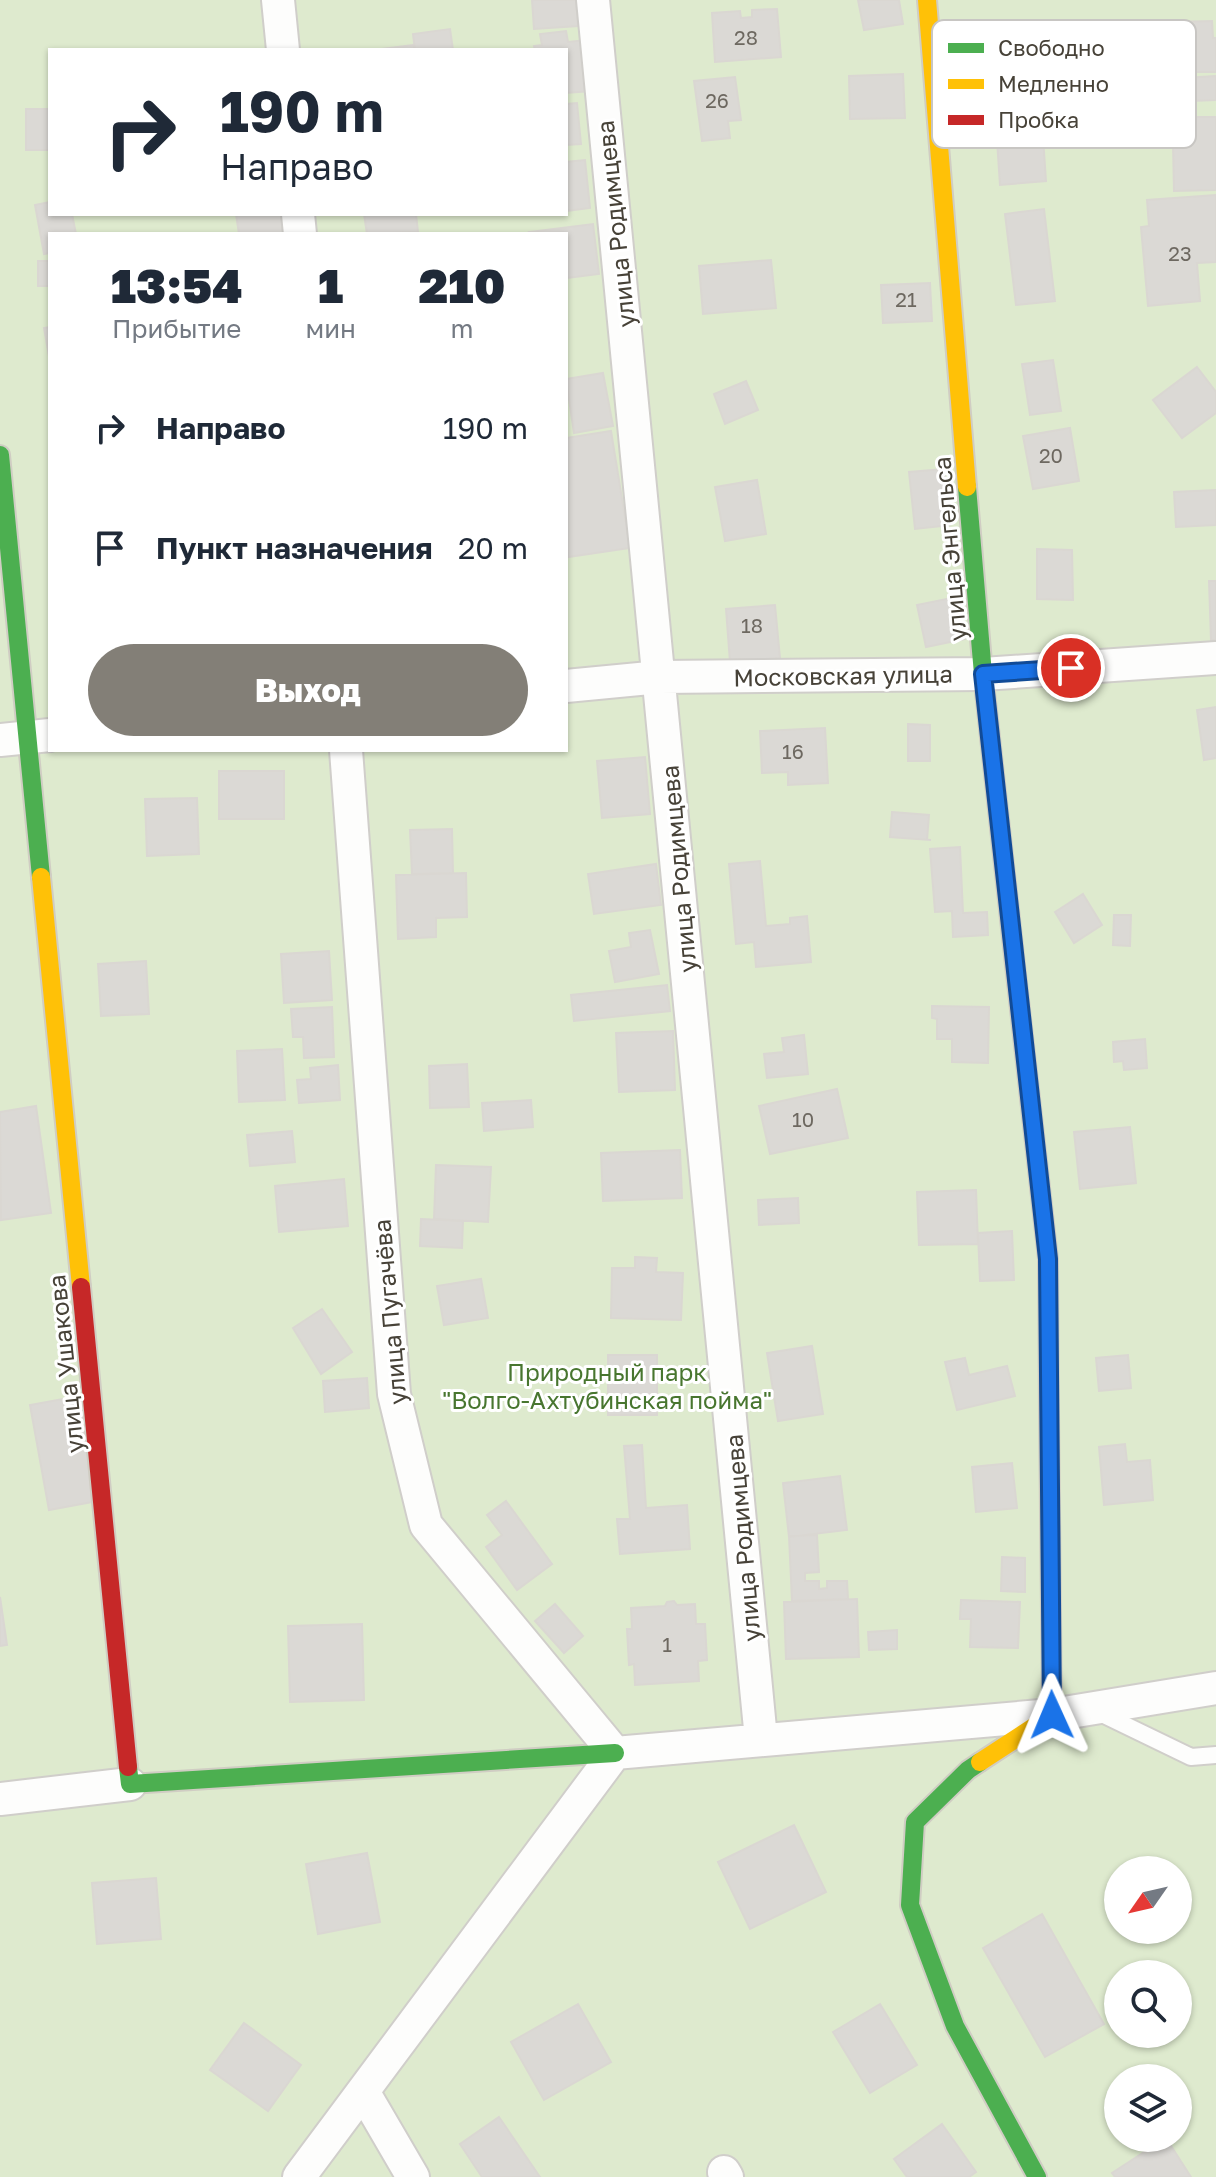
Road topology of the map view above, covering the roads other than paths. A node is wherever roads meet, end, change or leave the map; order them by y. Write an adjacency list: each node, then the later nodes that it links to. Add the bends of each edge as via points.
1 (278, 0): 4 (street)
2 (593, 0): 10 (street, улица Родимцева)
3 (927, 0): 5 (street, улица Энгельса)
4 (283, 48)
5 (932, 60)
6 (939, 148): 9 (street, улица Энгельса)
7 (0, 455): 12 (street, улица Ушакова)
8 (1216, 658): 9 (street, Московская улица)
9 (983, 674): 10 (street, Московская улица); 16 (street, улица Энгельса, via 1048,1259)
10 (660, 677): 11 (street, Московская улица); 17 (street, улица Родимцева)
11 (568, 686)
12 (26, 738): 20 (street, улица Ушакова)
13 (346, 752): 18 (street, улица Пугачёва, via 394,1394 426,1525)
14 (1216, 1688): 15 (street)
15 (1092, 1709): 16 (street); 19 (lane, via 1191,1757)
16 (1052, 1715): 17 (street); 25 (street, via 968,1770 915,1822 910,1905 955,2026)
17 (761, 1739): 18 (street)
18 (615, 1753): 20 (street); 22 (street)
19 (1216, 1755)
20 (130, 1784): 21 (street)
21 (0, 1799)
22 (364, 2093): 23 (street); 24 (street)
23 (299, 2177)
24 (413, 2177)
25 (1037, 2177)

